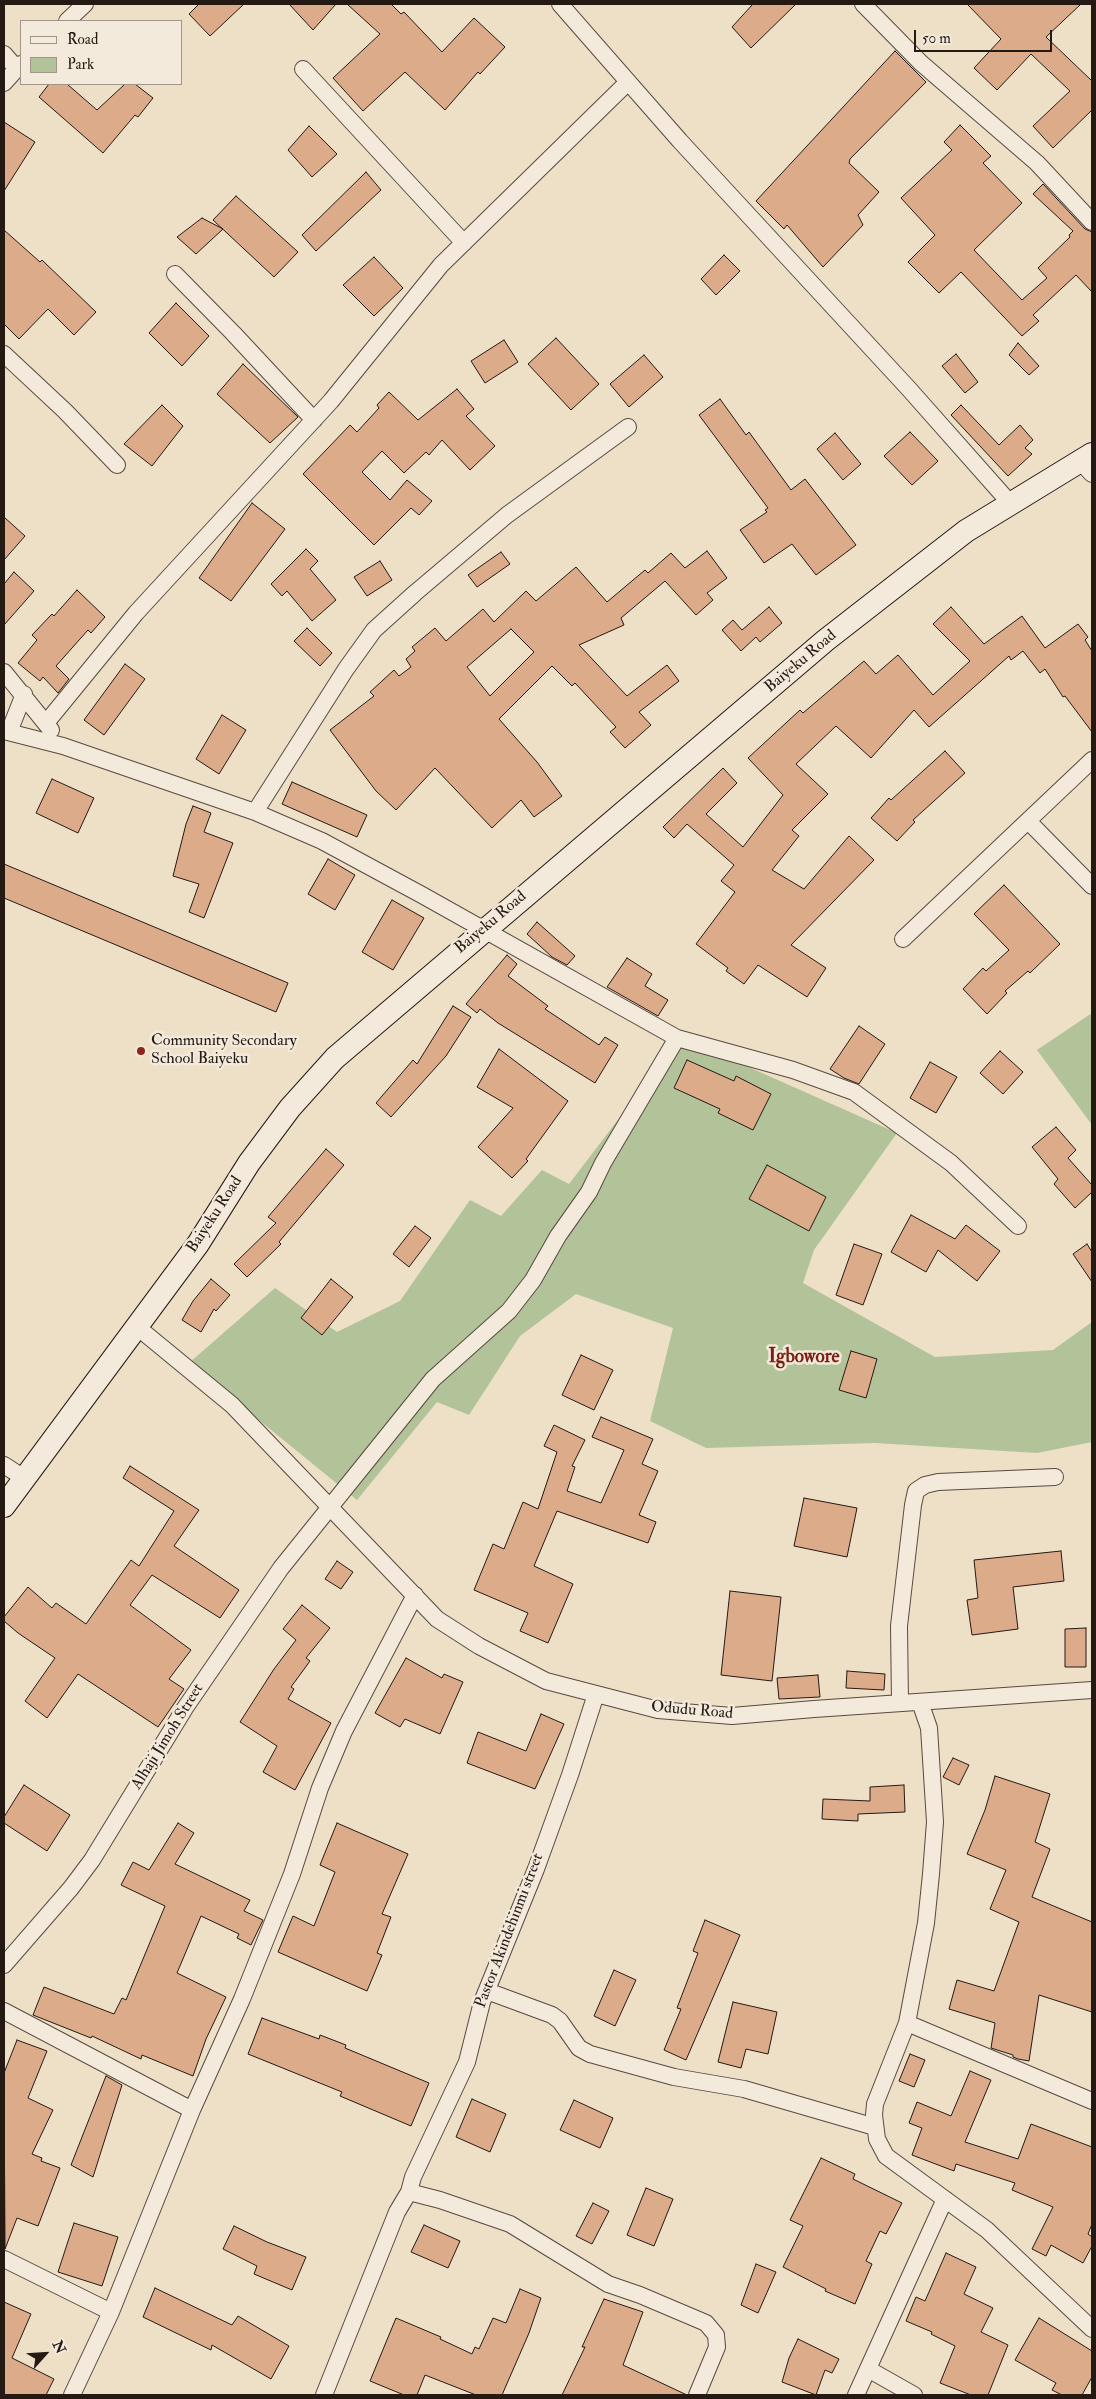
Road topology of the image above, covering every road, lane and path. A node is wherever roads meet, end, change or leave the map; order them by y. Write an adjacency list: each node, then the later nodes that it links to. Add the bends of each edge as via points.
1 (85, 4): 4 (street)
2 (560, 4): 9 (street)
3 (863, 4): 10 (street, via 921,63 1037,163)
4 (67, 20)
5 (4, 54): 6 (street)
6 (19, 66): 8 (street)
7 (303, 69): 11 (street)
8 (4, 82)
9 (628, 82): 11 (street); 18 (street)
10 (1092, 222)
11 (464, 243): 14 (street, via 441,265)
12 (174, 274): 14 (street)
13 (4, 354): 17 (street)
14 (314, 420): 21 (street, via 136,613)
15 (628, 426): 25 (street, via 507,515 374,630 346,668)
16 (1088, 463): 18 (main road, Baiyeku Road)
17 (117, 465)
18 (1010, 503): 28 (main road, Baiyeku Road, via 966,530 826,640)
19 (4, 672): 20 (street)
20 (24, 694): 21 (street); 22 (street)
21 (46, 723): 23 (street)
22 (6, 732): 23 (street)
23 (63, 746): 25 (street)
24 (1092, 760): 26 (street)
25 (255, 812): 28 (street, via 322,841)
26 (1028, 821): 27 (street); 29 (street)
27 (1092, 886)
28 (483, 930): 30 (street); 32 (main road, Baiyeku Road, via 335,1058 290,1108 249,1163 198,1244)
29 (903, 939)
30 (677, 1038): 31 (street, via 793,1070 854,1092 951,1162); 37 (street, Alhaji Jimoh Street, via 589,1192 558,1236 533,1280 509,1311 434,1379)
31 (1018, 1226)
32 (136, 1326): 35 (main road, Baiyeku Road); 37 (street, Odudu Road, via 232,1405)
33 (4, 1465): 35 (street)
34 (1055, 1477): 42 (street, via 938,1482 925,1484 916,1491 899,1626)
35 (24, 1478): 36 (main road, Baiyeku Road)
36 (4, 1506)
37 (331, 1506): 38 (street, Odudu Road); 43 (street, Alhaji Jimoh Street, via 281,1568 185,1708 92,1860)
38 (414, 1595): 40 (street, Odudu Road, via 437,1619 479,1646 546,1681); 48 (street, via 344,1731 320,1788 286,1891)
39 (1092, 1690): 41 (street, Odudu Road)
40 (596, 1694): 42 (street, Odudu Road, via 658,1710 732,1716); 44 (street, Pastor Akindehinmi street, via 536,1869)
41 (920, 1702): 42 (street, Odudu Road); 46 (street, via 929,1728 935,1822 926,1923)
42 (900, 1703)
43 (4, 1965)
44 (487, 1991): 49 (street, via 552,2015 560,2021 578,2048 590,2054 674,2077 744,2089); 50 (street, Pastor Akindehinmi street, via 477,2016 474,2042 467,2062)
45 (4, 2011): 48 (street)
46 (906, 2023): 47 (street); 49 (street, via 875,2104)
47 (1092, 2101)
48 (192, 2110): 53 (street)
49 (876, 2126): 51 (street, via 877,2140 886,2156)
50 (409, 2192): 57 (street, Pastor Akindehinmi street, via 397,2212); 58 (street, via 510,2224 608,2284 706,2323 716,2335 717,2347)
51 (945, 2199): 54 (street, via 1001,2242); 55 (street)
52 (4, 2259): 53 (street)
53 (111, 2312): 56 (street)
54 (1092, 2329)
55 (868, 2369): 59 (street); 60 (street)
56 (72, 2395)
57 (324, 2395)
58 (697, 2395)
59 (856, 2395)
60 (914, 2395)

